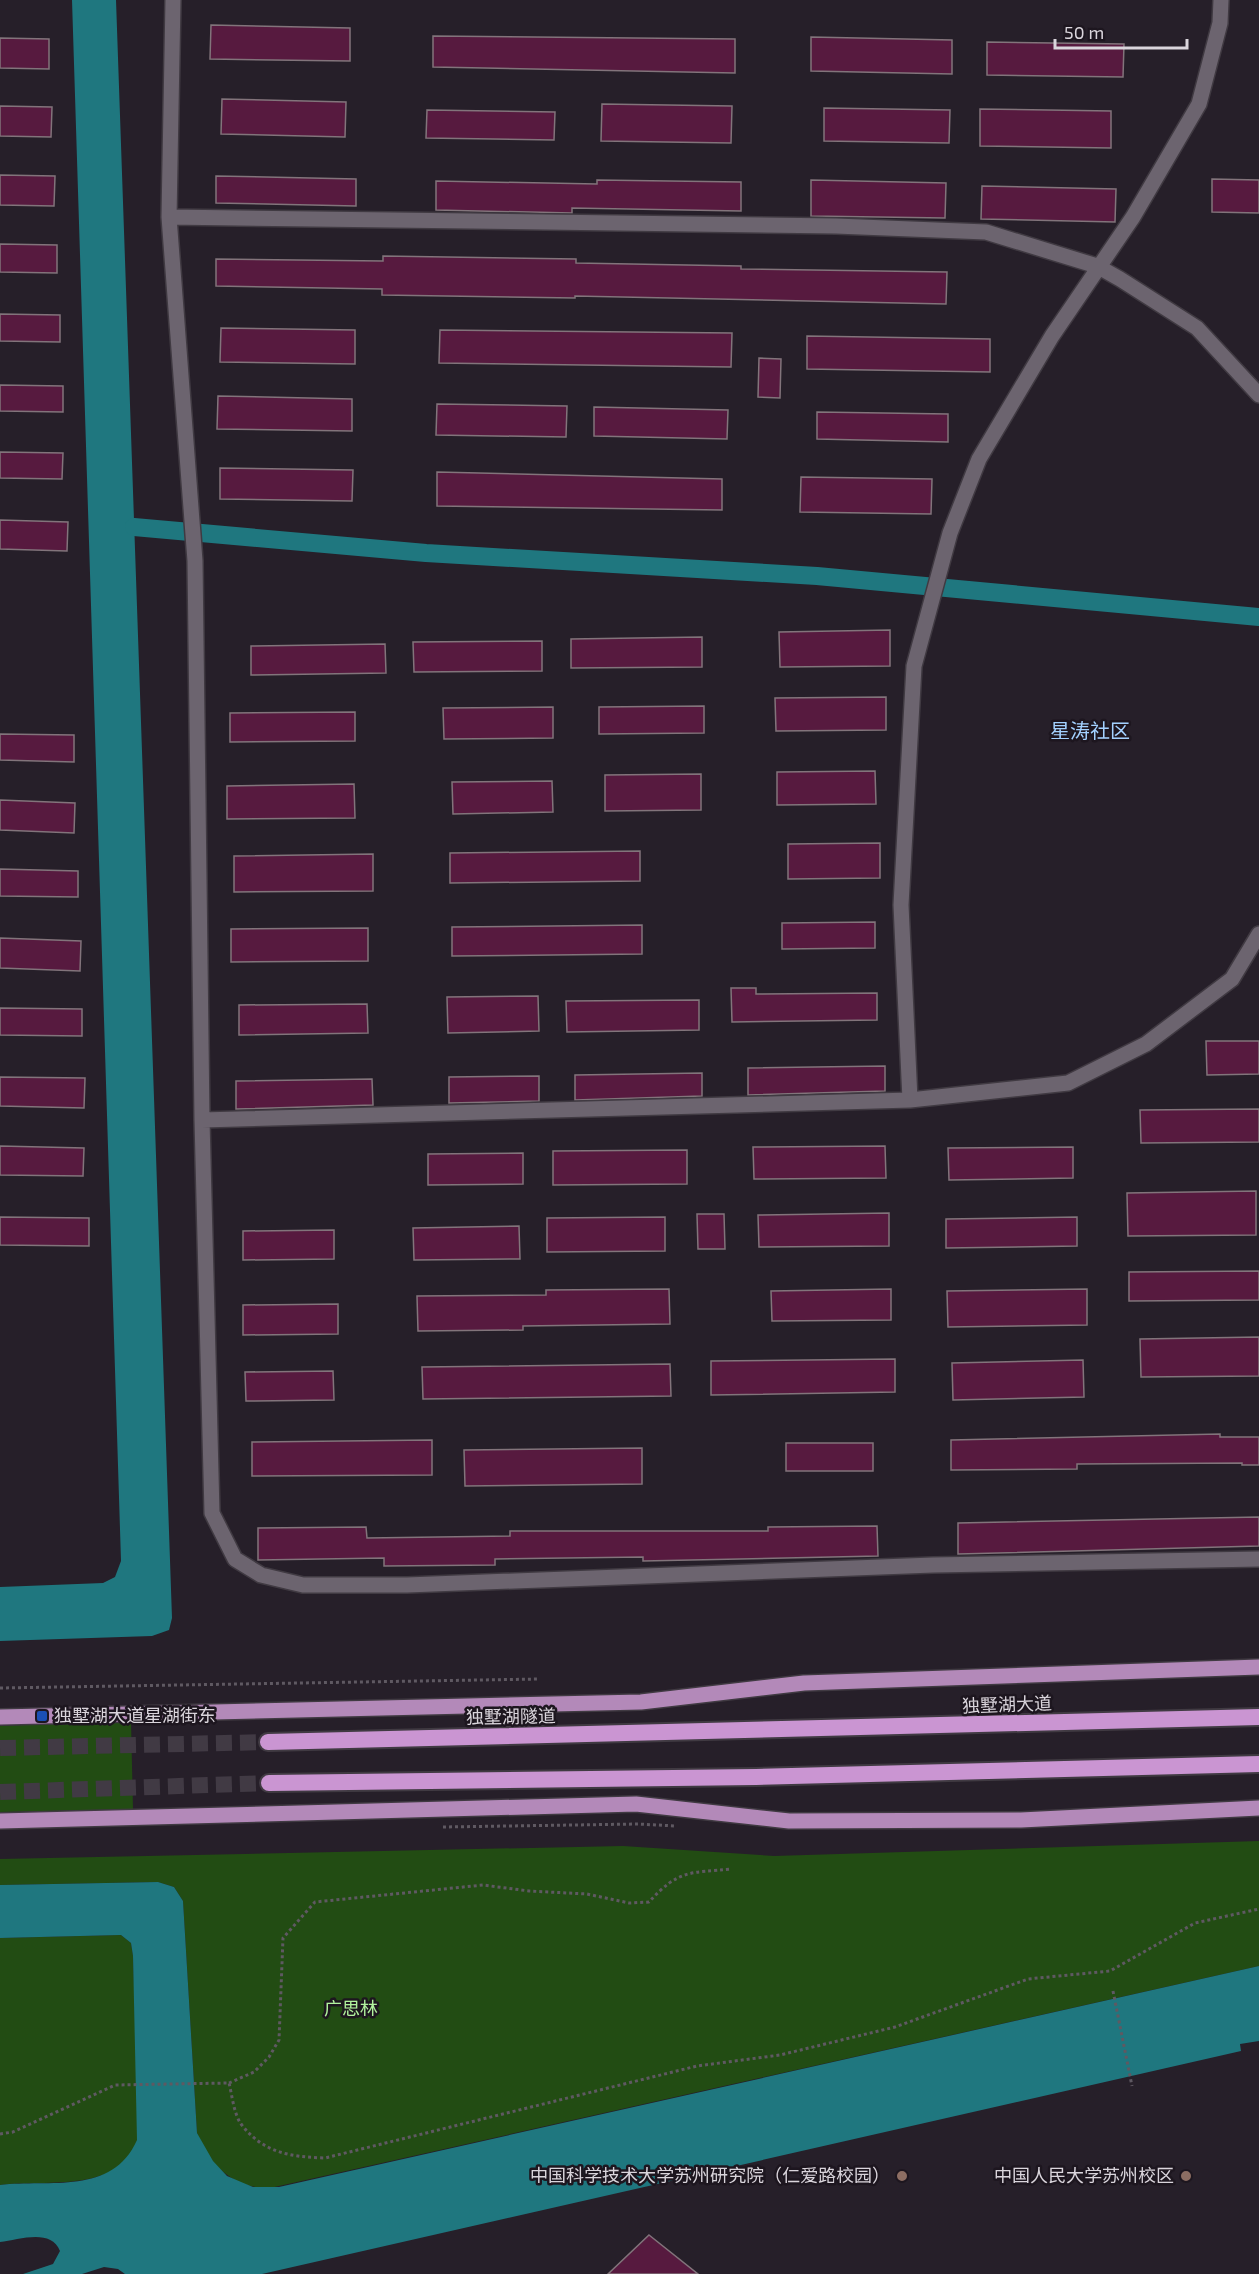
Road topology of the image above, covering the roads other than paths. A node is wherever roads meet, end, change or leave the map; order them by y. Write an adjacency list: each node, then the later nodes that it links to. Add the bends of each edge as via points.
1 (173, 0): 3 (street)
2 (1221, 0): 4 (street, via 1220,23 1198,104 1133,217)
3 (169, 217): 4 (street, via 836,226 986,232); 8 (street, via 195,561)
4 (1097, 266): 5 (street, via 1197,328); 7 (street, via 979,459 950,533 914,666 901,905)
5 (1259, 395)
6 (1259, 934): 7 (street, via 1232,979 1146,1044 1068,1083)
7 (910, 1100): 8 (street)
8 (202, 1120): 9 (street, via 212,1513 235,1559 261,1575 303,1585 407,1585 933,1564)
9 (1259, 1559)
10 (1259, 1666): 11 (main road, via 804,1683 641,1702)
11 (0, 1717)
12 (1259, 1717): 13 (highway, 独墅湖大道)
13 (755, 1731): 14 (highway, 独墅湖隧道)
14 (268, 1742)
15 (1259, 1764): 16 (highway, via 756,1777)
16 (269, 1783)
17 (1259, 1808): 18 (main road, via 1021,1820 789,1821 636,1804)
18 (0, 1821)

